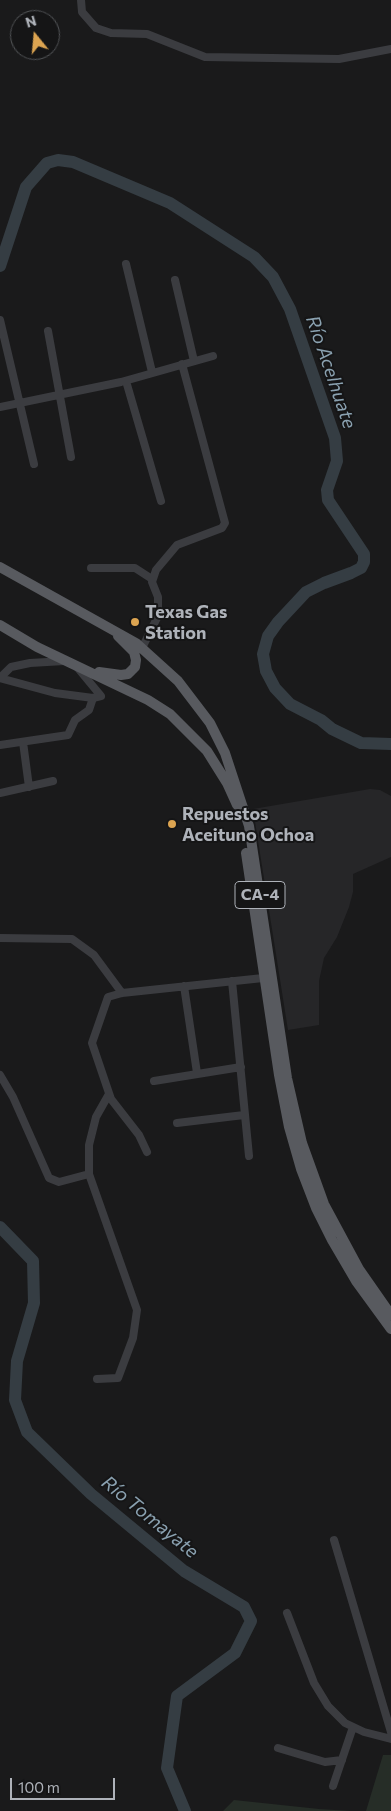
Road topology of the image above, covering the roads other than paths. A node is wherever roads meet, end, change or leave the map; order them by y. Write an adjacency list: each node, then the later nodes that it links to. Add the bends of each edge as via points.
1 (81, 0): 2 (street, via 82,12 96,28 147,34 206,57 339,59)
2 (391, 49)
3 (126, 264): 10 (street)
4 (176, 280): 8 (street)
5 (0, 320): 13 (street)
6 (48, 331): 12 (street)
7 (213, 356): 8 (street)
8 (194, 361): 9 (street)
9 (182, 364): 10 (street); 20 (street, via 225,523 222,528 177,545)
10 (152, 372): 11 (street)
11 (126, 380): 12 (street); 17 (street)
12 (60, 395): 13 (street); 15 (street)
13 (19, 403): 14 (street); 16 (street)
14 (0, 407)
15 (72, 457)
16 (34, 464)
17 (161, 501)
18 (0, 567): 21 (main road, CA-4)
19 (91, 568): 20 (street, via 135,568)
20 (152, 579): 24 (street, via 159,605 158,616)
21 (108, 626): 24 (main road, CA-4); 27 (main road, via 134,652 135,667 121,676)
22 (1, 629): 23 (main road, CA-4)
23 (31, 644): 25 (main road, CA-4); 26 (street, via 36,655)
24 (142, 648): 50 (main road, CA-4, via 165,667 192,697 225,753 249,826 296,1124 324,1204 363,1276)
25 (64, 660): 26 (street); 27 (main road, CA-4)
26 (30, 663): 28 (street, via 10,667)
27 (81, 668): 29 (street, via 101,696); 36 (main road, CA-4, via 170,714 200,742 227,783 240,819 254,898)
28 (0, 678): 29 (street, via 42,690)
29 (93, 698): 30 (street, via 89,710 75,720 68,735)
30 (23, 742): 31 (street); 33 (street)
31 (0, 744)
32 (53, 781): 33 (street)
33 (29, 787): 34 (street)
34 (0, 793)
35 (0, 938): 39 (street, via 72,939 94,955)
36 (263, 978): 37 (street); 51 (main road, CA-4, via 281,1091 300,1168 341,1256)
37 (232, 981): 38 (street); 40 (street)
38 (184, 986): 39 (street); 41 (street)
39 (122, 993): 44 (street, via 108,998 92,1044)
40 (241, 1067): 41 (street); 45 (street)
41 (197, 1073): 43 (street)
42 (0, 1075): 49 (street, via 49,1178 59,1182)
43 (154, 1081)
44 (109, 1094): 47 (street, via 139,1135); 49 (street, via 96,1117 89,1145)
45 (244, 1114): 46 (street); 48 (street)
46 (178, 1123)
47 (147, 1152)
48 (249, 1156)
49 (89, 1174): 52 (street, via 137,1310 133,1338 118,1378)
50 (391, 1314)
51 (391, 1328)
52 (97, 1379)
53 (334, 1540): 56 (street)
54 (287, 1613): 55 (street, via 314,1683 328,1706)
55 (353, 1727): 57 (street); 59 (street)
56 (391, 1732)
57 (391, 1739)
58 (278, 1748): 59 (street, via 325,1762)
59 (342, 1760): 60 (street)
60 (333, 1786)

